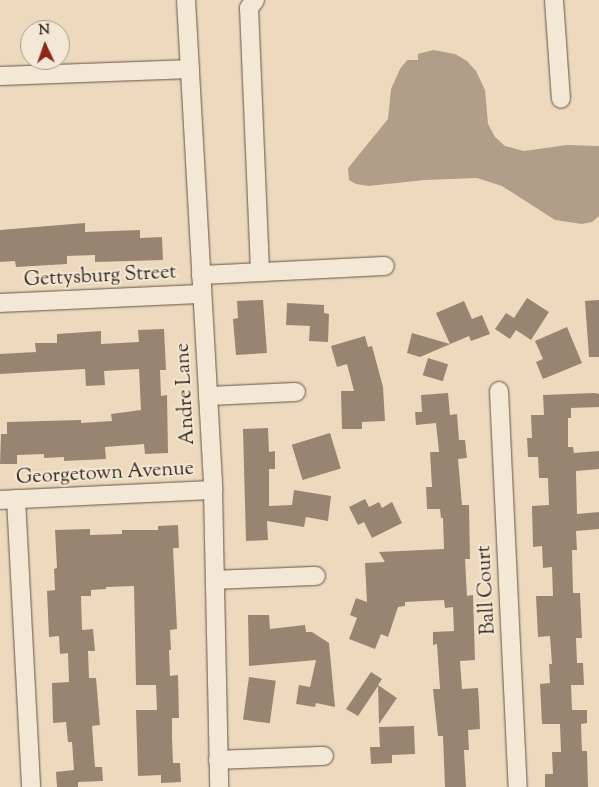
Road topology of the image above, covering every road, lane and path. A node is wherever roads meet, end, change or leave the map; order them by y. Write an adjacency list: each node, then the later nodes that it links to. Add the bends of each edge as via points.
1 (186, 0): 4 (street, Andre Lane)
2 (256, 0): 8 (street, via 249,8)
3 (554, 0): 6 (street)
4 (190, 68): 5 (street); 9 (street, Andre Lane)
5 (0, 76)
6 (561, 99)
7 (384, 266): 8 (street)
8 (260, 272): 9 (street)
9 (201, 275): 10 (street, Andre Lane)
10 (202, 294): 11 (street, Gettysburg Street); 14 (street, Andre Lane)
11 (0, 303)
12 (499, 391): 23 (street, Ball Court)
13 (296, 392): 14 (street)
14 (208, 396): 15 (street, Andre Lane)
15 (213, 490): 16 (street, Georgetown Avenue); 18 (street, Andre Lane)
16 (8, 499): 21 (street)
17 (316, 576): 18 (street)
18 (214, 580): 20 (street, Andre Lane)
19 (324, 756): 20 (street)
20 (218, 760): 22 (street, Andre Lane)
21 (31, 787)
22 (219, 787)
23 (518, 787)

